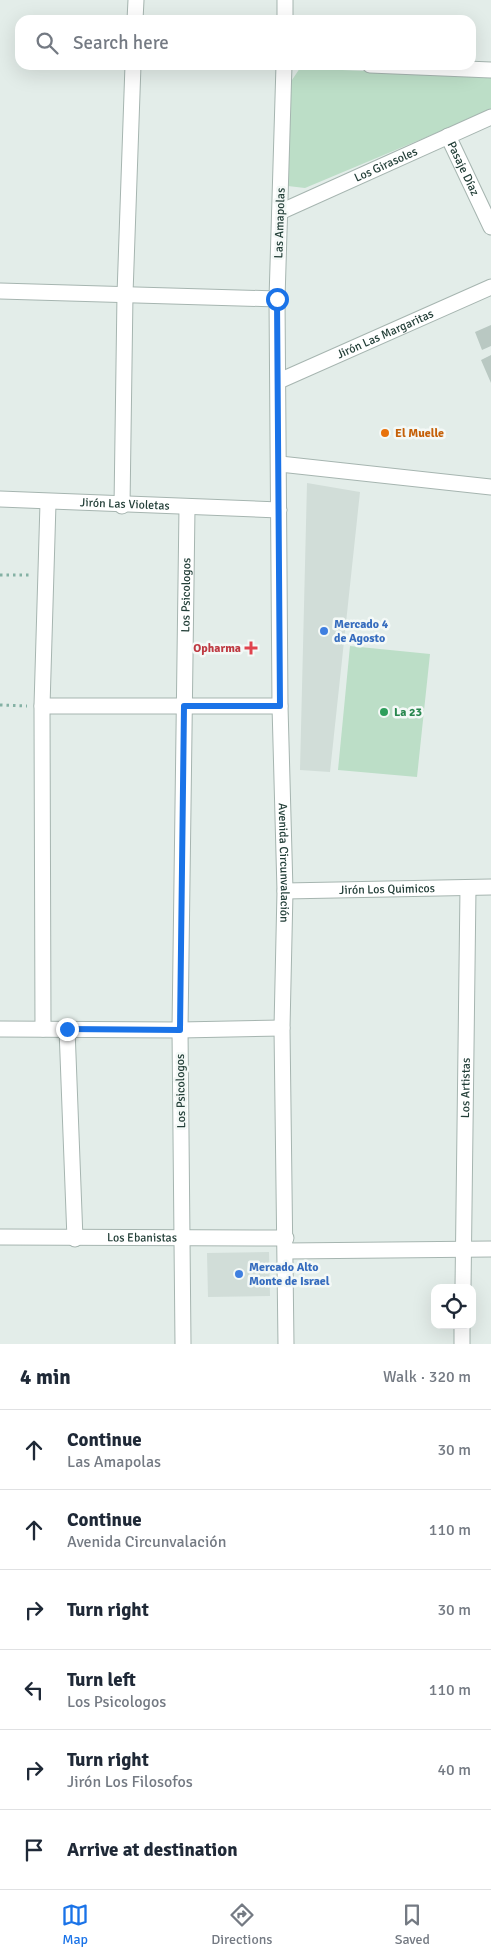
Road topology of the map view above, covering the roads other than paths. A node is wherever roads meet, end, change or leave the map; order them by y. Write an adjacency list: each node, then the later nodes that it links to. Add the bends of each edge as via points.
1 (136, 0): 3 (street)
2 (285, 0): 4 (street)
3 (135, 15)
4 (285, 15)
5 (476, 69): 8 (street)
6 (133, 70): 15 (street)
7 (284, 70): 11 (street, Las Amapolas)
8 (491, 70)
9 (491, 118): 10 (street, Los Girasoles)
10 (448, 136): 11 (street, Los Girasoles); 12 (street, Pasaje Díaz)
11 (280, 212): 16 (street, Las Amapolas)
12 (491, 228)
13 (491, 287): 17 (street, Jirón Las Margaritas)
14 (0, 291): 15 (street)
15 (125, 294): 16 (street); 22 (street)
16 (277, 299): 17 (street, Las Amapolas)
17 (279, 380): 18 (street, Avenida Circunvalación)
18 (280, 464): 19 (street); 24 (street, Avenida Circunvalación)
19 (491, 487)
20 (0, 499): 21 (street, Jirón Las Violetas)
21 (48, 503): 22 (street, Jirón Las Violetas); 25 (street)
22 (122, 506): 23 (street, Jirón Las Violetas)
23 (187, 508): 24 (street, Jirón Las Violetas); 26 (street, Los Psicologos)
24 (278, 510): 27 (street, Avenida Circunvalación)
25 (42, 706): 26 (street); 33 (street)
26 (184, 706): 27 (street); 35 (street, Los Psicologos)
27 (280, 706): 30 (street, Avenida Circunvalación)
28 (491, 887): 29 (street, Jirón Los Quimicos)
29 (468, 888): 30 (street, Jirón Los Quimicos); 40 (street, Los Artistas)
30 (285, 891): 31 (street, Avenida Circunvalación)
31 (282, 1028): 35 (street); 39 (street, Avenida Circunvalación)
32 (0, 1029): 33 (street)
33 (43, 1029): 34 (street)
34 (67, 1029): 35 (street); 38 (street)
35 (180, 1030): 37 (street, Los Psicologos)
36 (0, 1237): 38 (street, Los Ebanistas)
37 (183, 1238): 38 (street, Los Ebanistas); 39 (street, Los Ebanistas); 44 (street, Los Psicologos)
38 (75, 1239)
39 (286, 1244): 40 (street, Los Ebanistas); 45 (street, Avenida Circunvalación)
40 (463, 1249): 41 (street, Los Ebanistas); 42 (street, Los Artistas)
41 (491, 1249)
42 (463, 1284)
43 (462, 1329): 46 (street)
44 (183, 1344)
45 (286, 1344)
46 (462, 1344)

